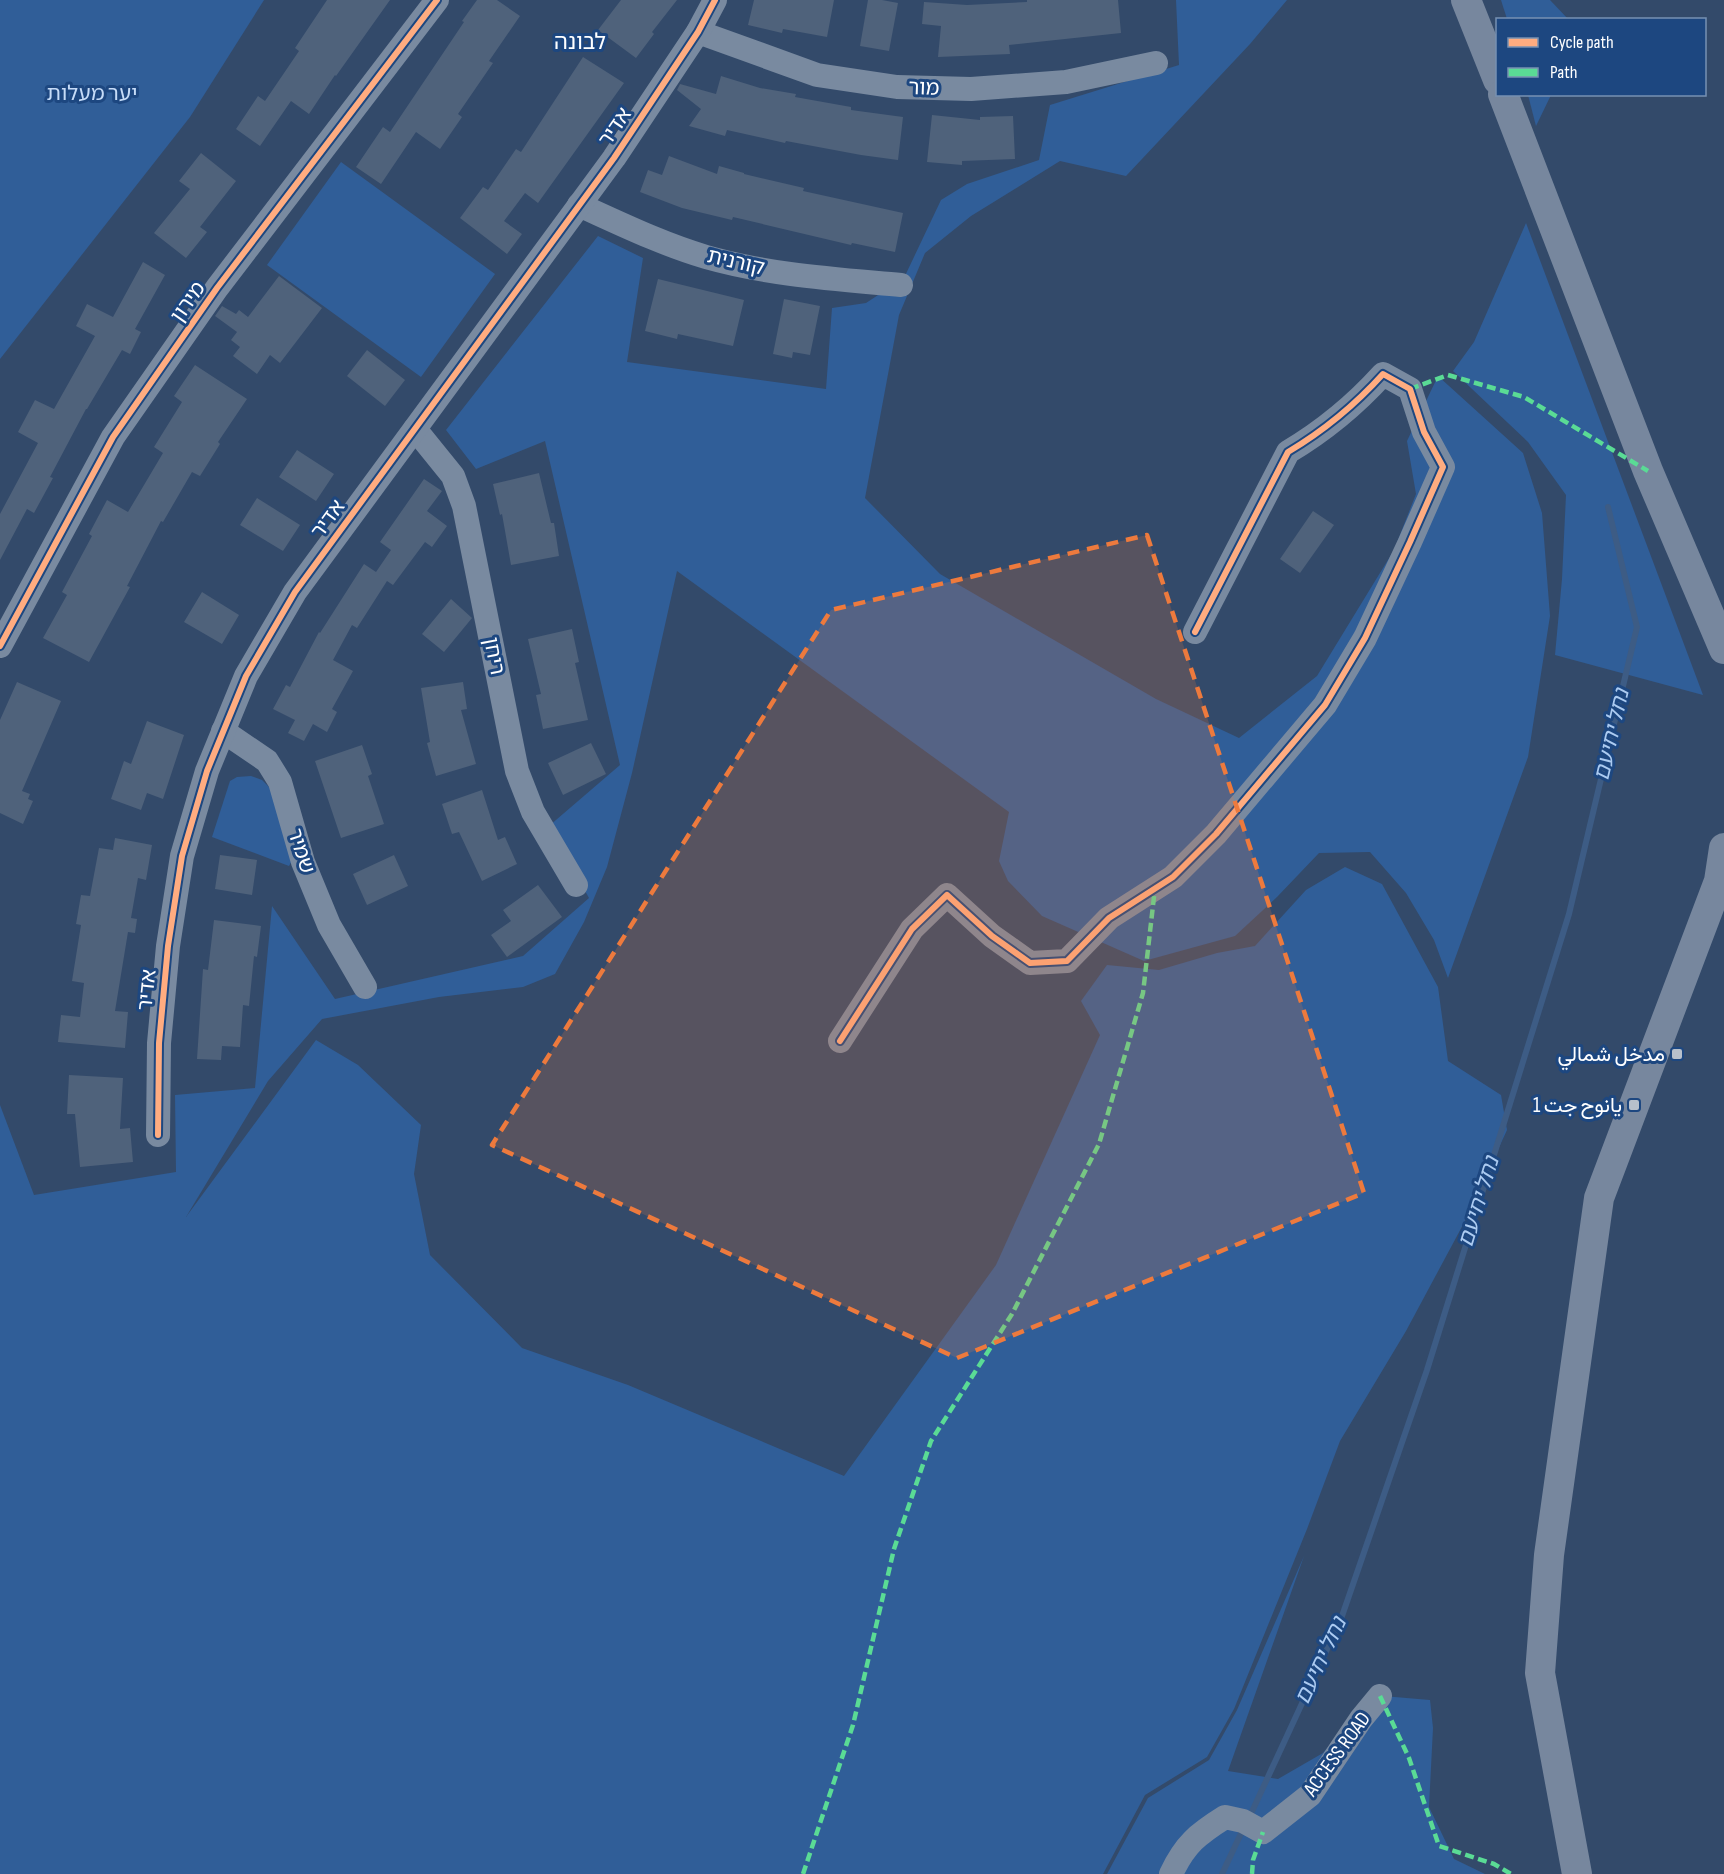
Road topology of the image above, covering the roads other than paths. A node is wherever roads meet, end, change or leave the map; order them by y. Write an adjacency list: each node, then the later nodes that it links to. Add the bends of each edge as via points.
1 (437, 0): 12 (street, מירון, via 218,288 113,437)
2 (715, 0): 4 (street, אדיר)
3 (1466, 0): 6 (main road)
4 (698, 32): 5 (street, מור, via 817,75 897,87 971,89 1066,82); 8 (street, אדיר)
5 (1155, 63)
6 (1496, 77)
7 (1504, 96): 13 (main road, via 1648,471)
8 (579, 205): 9 (street, קורנית, via 706,257 787,274); 10 (street, אדיר)
9 (901, 285)
10 (415, 429): 14 (street, אדיר, via 295,592 246,676); 16 (street, ריחן, via 453,476 464,506 517,771 533,812)
11 (1195, 632): 18 (street, via 1288,452 1342,414 1383,374 1410,389 1424,432 1443,467 1415,532 1365,638 1325,705 1216,834 1173,877 1108,918 1067,961 1030,963 992,936 947,895 912,929)
12 (0, 646)
13 (1724, 649)
14 (224, 731): 17 (street, שמיר, via 267,761 280,783 303,862 329,925); 19 (street, אדיר, via 207,771 181,867 168,946 159,1043)
15 (1724, 848): 22 (main road, via 1719,881 1599,1198 1550,1555 1540,1672)
16 (576, 885)
17 (365, 987)
18 (840, 1041)
19 (158, 1135)
20 (1380, 1696): 21 (street, ACCESS ROAD, via 1360,1719 1310,1795 1263,1832 1225,1817 1194,1838)
21 (1171, 1874)
22 (1577, 1874)

